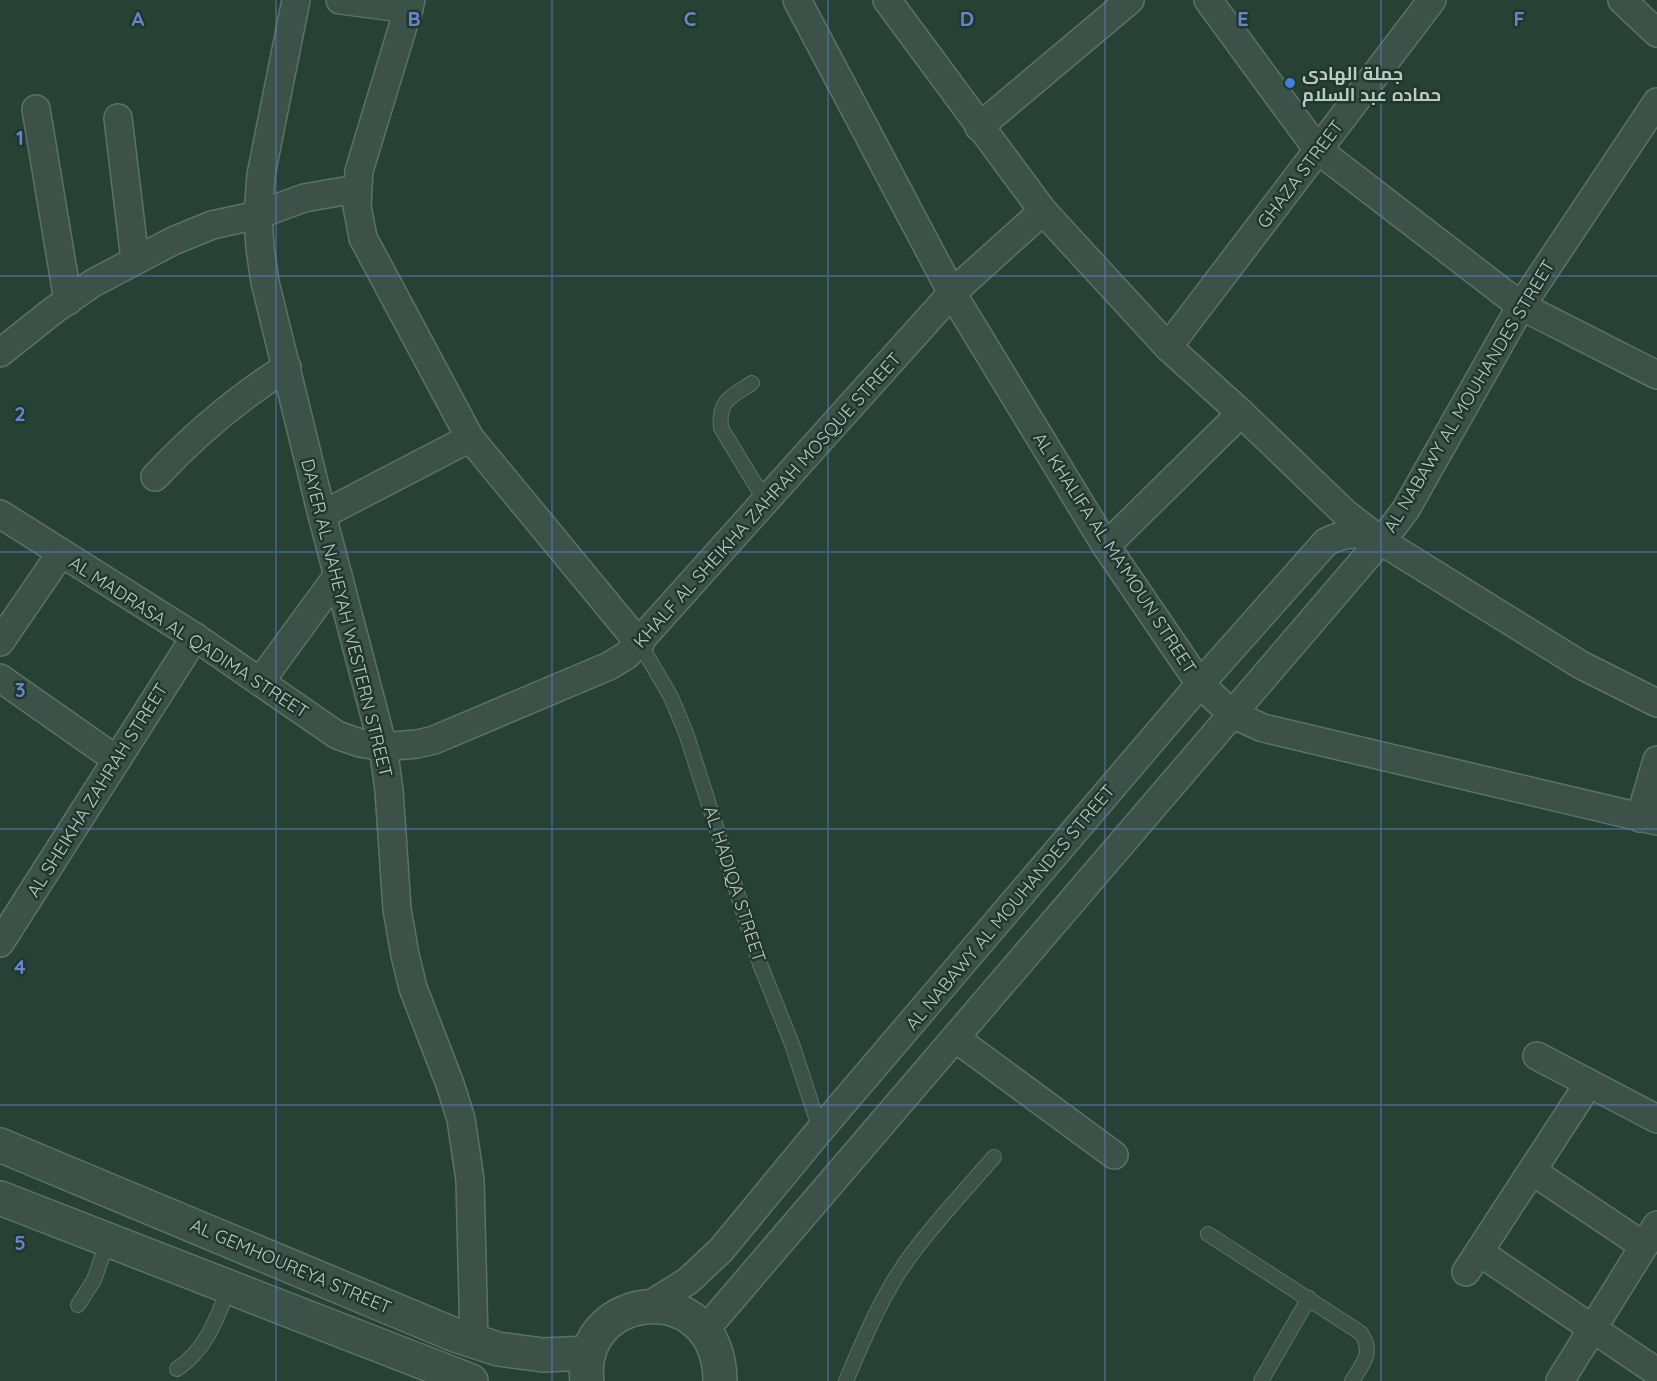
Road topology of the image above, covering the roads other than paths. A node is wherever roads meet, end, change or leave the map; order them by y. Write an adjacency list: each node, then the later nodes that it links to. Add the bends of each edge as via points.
1 (296, 0): 18 (street, DAYER AL NAHEYAH WESTERN STREET, via 261,175)
2 (340, 0): 9 (street)
3 (797, 0): 20 (street, AL KHALIFA AL MA'MOUN STREET)
4 (887, 0): 14 (street)
5 (1130, 0): 14 (street)
6 (1208, 0): 15 (street)
7 (1432, 0): 15 (street, GHAZA STREET)
8 (1622, 0): 10 (street)
9 (410, 4): 16 (street, via 363,153)
10 (1657, 33)
11 (1657, 102): 22 (street, AL NABAWY AL MOUHANDES STREET)
12 (36, 109): 21 (street)
13 (118, 118): 19 (street)
14 (979, 127): 17 (street)
15 (1318, 150): 22 (street); 23 (street, GHAZA STREET)
16 (356, 189): 18 (street, via 304,198); 29 (street, via 363,238)
17 (1043, 211): 20 (street, KHALF AL SHEIKHA ZAHRAH MOSQUE STREET); 23 (street)
18 (258, 214): 19 (street, via 212,225); 25 (street, DAYER AL NAHEYAH WESTERN STREET, via 265,282)
19 (135, 260): 21 (street)
20 (952, 293): 31 (street, KHALF AL SHEIKHA ZAHRAH MOSQUE STREET); 35 (street, AL KHALIFA AL MA'MOUN STREET)
21 (68, 300): 24 (street)
22 (1521, 306): 26 (street); 34 (street, AL NABAWY AL MOUHANDES STREET, via 1406,509)
23 (1168, 347): 28 (street)
24 (0, 353)
25 (287, 367): 30 (street, via 224,410); 33 (street, DAYER AL NAHEYAH WESTERN STREET)
26 (1657, 375)
27 (752, 383): 31 (lane, via 726,400 721,428)
28 (1241, 412): 34 (street, via 1345,513); 35 (street)
29 (470, 438): 33 (street); 40 (street)
30 (154, 477)
31 (766, 502): 40 (street, KHALF AL SHEIKHA ZAHRAH MOSQUE STREET)
32 (0, 514): 36 (street, AL MADRASA AL QADIMA STREET)
33 (322, 514): 37 (street, DAYER AL NAHEYAH WESTERN STREET)
34 (1381, 541): 43 (street, AL NABAWY AL MOUHANDES STREET, via 1360,533 1326,542); 44 (street, via 1581,665); 45 (street, AL NABAWY AL MOUHANDES STREET)
35 (1106, 546): 43 (street, AL KHALIFA AL MA'MOUN STREET)
36 (61, 553): 38 (street, AL MADRASA AL QADIMA STREET); 39 (street)
37 (338, 575): 42 (street); 46 (street, DAYER AL NAHEYAH WESTERN STREET)
38 (195, 637): 42 (street, AL MADRASA AL QADIMA STREET); 47 (street, AL SHEIKHA ZAHRAH STREET)
39 (0, 642)
40 (640, 644): 46 (street, KHALF AL SHEIKHA ZAHRAH MOSQUE STREET, via 609,666 434,740); 55 (lane, AL HADIQA STREET, via 671,697 686,733 760,964)
41 (0, 678): 47 (street)
42 (260, 682): 46 (street, AL MADRASA AL QADIMA STREET, via 337,735)
43 (1200, 684): 45 (street, AL KHALIFA AL MA'MOUN STREET); 55 (street, AL NABAWY AL MOUHANDES STREET)
44 (1657, 703)
45 (1232, 714): 49 (street, AL KHALIFA AL MA'MOUN STREET, via 1263,728); 51 (street, AL NABAWY AL MOUHANDES STREET)
46 (383, 747): 71 (street, DAYER AL NAHEYAH WESTERN STREET, via 397,909 405,955 424,1020 450,1084 467,1149)
47 (117, 760): 50 (street, AL SHEIKHA ZAHRAH STREET)
48 (1657, 760): 49 (street)
49 (1649, 819)
50 (0, 943)
51 (954, 1038): 57 (street); 60 (street, AL NABAWY AL MOUHANDES STREET)
52 (1537, 1056): 53 (street)
53 (1589, 1083): 54 (street); 59 (street)
54 (1657, 1119)
55 (820, 1130): 60 (street); 68 (street, AL NABAWY AL MOUHANDES STREET, via 721,1250 688,1281)
56 (0, 1145): 71 (street, AL GEMHOUREYA STREET)
57 (1114, 1155)
58 (994, 1157): 77 (lane, via 913,1252 887,1293)
59 (1532, 1171): 63 (street); 69 (street, via 1473,1262)
60 (837, 1176): 70 (street, AL NABAWY AL MOUHANDES STREET)
61 (0, 1198): 64 (street)
62 (1208, 1234): 66 (lane)
63 (1651, 1236): 69 (street)
64 (108, 1240): 65 (street); 67 (lane, via 94,1280)
65 (229, 1287): 73 (lane, via 202,1347); 75 (street)
66 (1309, 1298): 78 (lane); 79 (lane, via 1361,1333 1367,1342 1367,1356)
67 (78, 1305)
68 (648, 1306): 70 (street, via 679,1311); 72 (street, via 611,1320 598,1335)
69 (1592, 1329): 74 (street); 80 (street)
70 (705, 1330): 76 (street, via 714,1345)
71 (474, 1341): 72 (street, AL GEMHOUREYA STREET)
72 (588, 1367)
73 (177, 1370)
74 (1657, 1372)
75 (471, 1381)
76 (720, 1381)
77 (846, 1381)
78 (1261, 1381)
79 (1352, 1381)
80 (1560, 1381)

